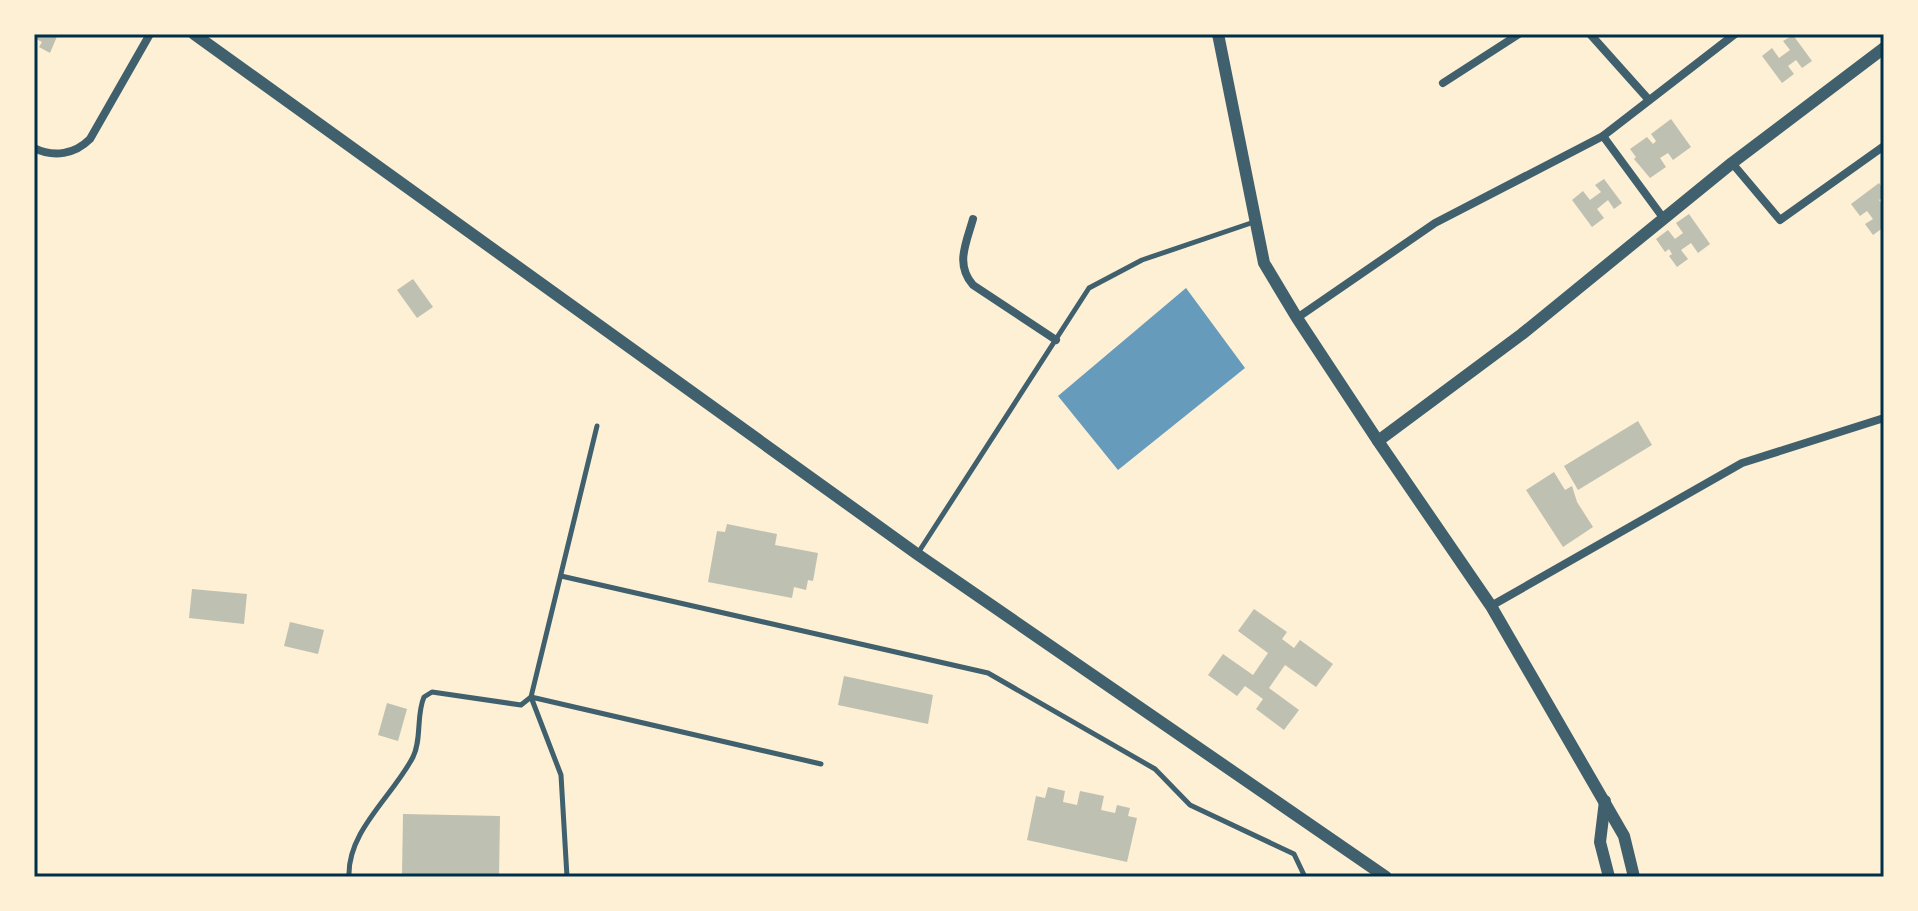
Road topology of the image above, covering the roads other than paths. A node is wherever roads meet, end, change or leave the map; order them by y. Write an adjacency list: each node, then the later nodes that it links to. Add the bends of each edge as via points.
1 (150, 34): 12 (street, via 83,147 65,154)
2 (194, 34): 23 (street)
3 (1218, 34): 17 (street)
4 (1519, 34): 8 (street)
5 (1590, 34): 9 (street)
6 (1735, 34): 9 (street)
7 (1884, 48): 14 (street)
8 (1443, 83)
9 (1649, 100): 10 (street)
10 (1603, 136): 16 (street); 18 (street, via 1435,223)
11 (1884, 146): 14 (street, via 1780,220)
12 (37, 149): 13 (street)
13 (34, 161)
14 (1732, 163): 16 (street)
15 (973, 219): 19 (street, via 962,262 964,275)
16 (1664, 219): 22 (street)
17 (1256, 221): 18 (street, via 1264,263); 19 (lane, via 1142,260 1089,288)
18 (1297, 318): 22 (street)
19 (1056, 340): 23 (lane)
20 (1884, 418): 25 (street, via 1742,463)
21 (597, 426): 24 (lane)
22 (1378, 441): 25 (street)
23 (917, 554): 32 (street)
24 (561, 576): 26 (lane); 31 (lane, via 988,673 1155,769 1190,805 1294,854)
25 (1491, 606): 28 (street)
26 (531, 697): 27 (lane); 29 (lane, via 521,705 432,692 424,697 414,756 354,846); 30 (lane, via 561,775)
27 (821, 764)
28 (1605, 801): 33 (street, via 1600,842); 34 (street, via 1624,836)
29 (349, 877)
30 (567, 877)
31 (1305, 877)
32 (1386, 877)
33 (1609, 877)
34 (1634, 877)

